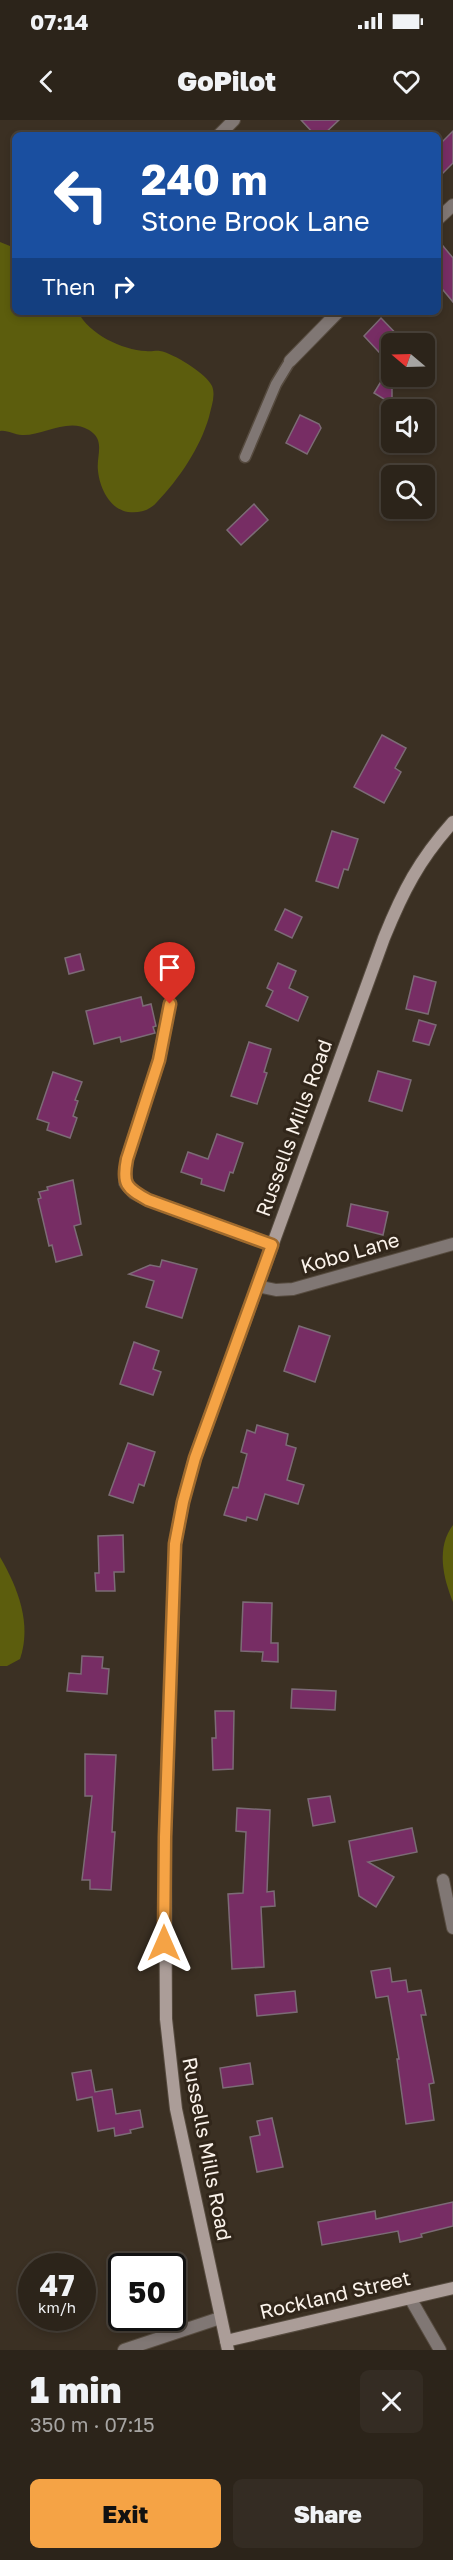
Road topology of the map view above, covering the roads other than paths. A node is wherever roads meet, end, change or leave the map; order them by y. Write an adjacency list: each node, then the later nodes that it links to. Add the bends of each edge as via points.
1 (234, 120): 2 (street)
2 (222, 132)
3 (453, 205): 4 (street)
4 (441, 216)
5 (335, 315): 6 (street)
6 (290, 361): 7 (lane)
7 (245, 457)
8 (453, 822): 11 (main road, Russells Mills Road, via 422,859 392,918)
9 (170, 1004): 11 (street, via 159,1060 127,1159 125,1183 148,1200)
10 (453, 1244): 12 (street, Kobo Lane, via 293,1289)
11 (272, 1245): 12 (main road, Russells Mills Road)
12 (257, 1286): 17 (main road, Russells Mills Road, via 188,1481 175,1544 172,1609 165,1837 166,2029 176,2109)
13 (443, 1880): 14 (street)
14 (453, 1928)
15 (453, 2288): 16 (main road, Rockland Street)
16 (410, 2298): 18 (main road, Rockland Street); 20 (street)
17 (220, 2318): 18 (main road, Russells Mills Road); 19 (street)
18 (227, 2346)
19 (124, 2350)
20 (440, 2350)

